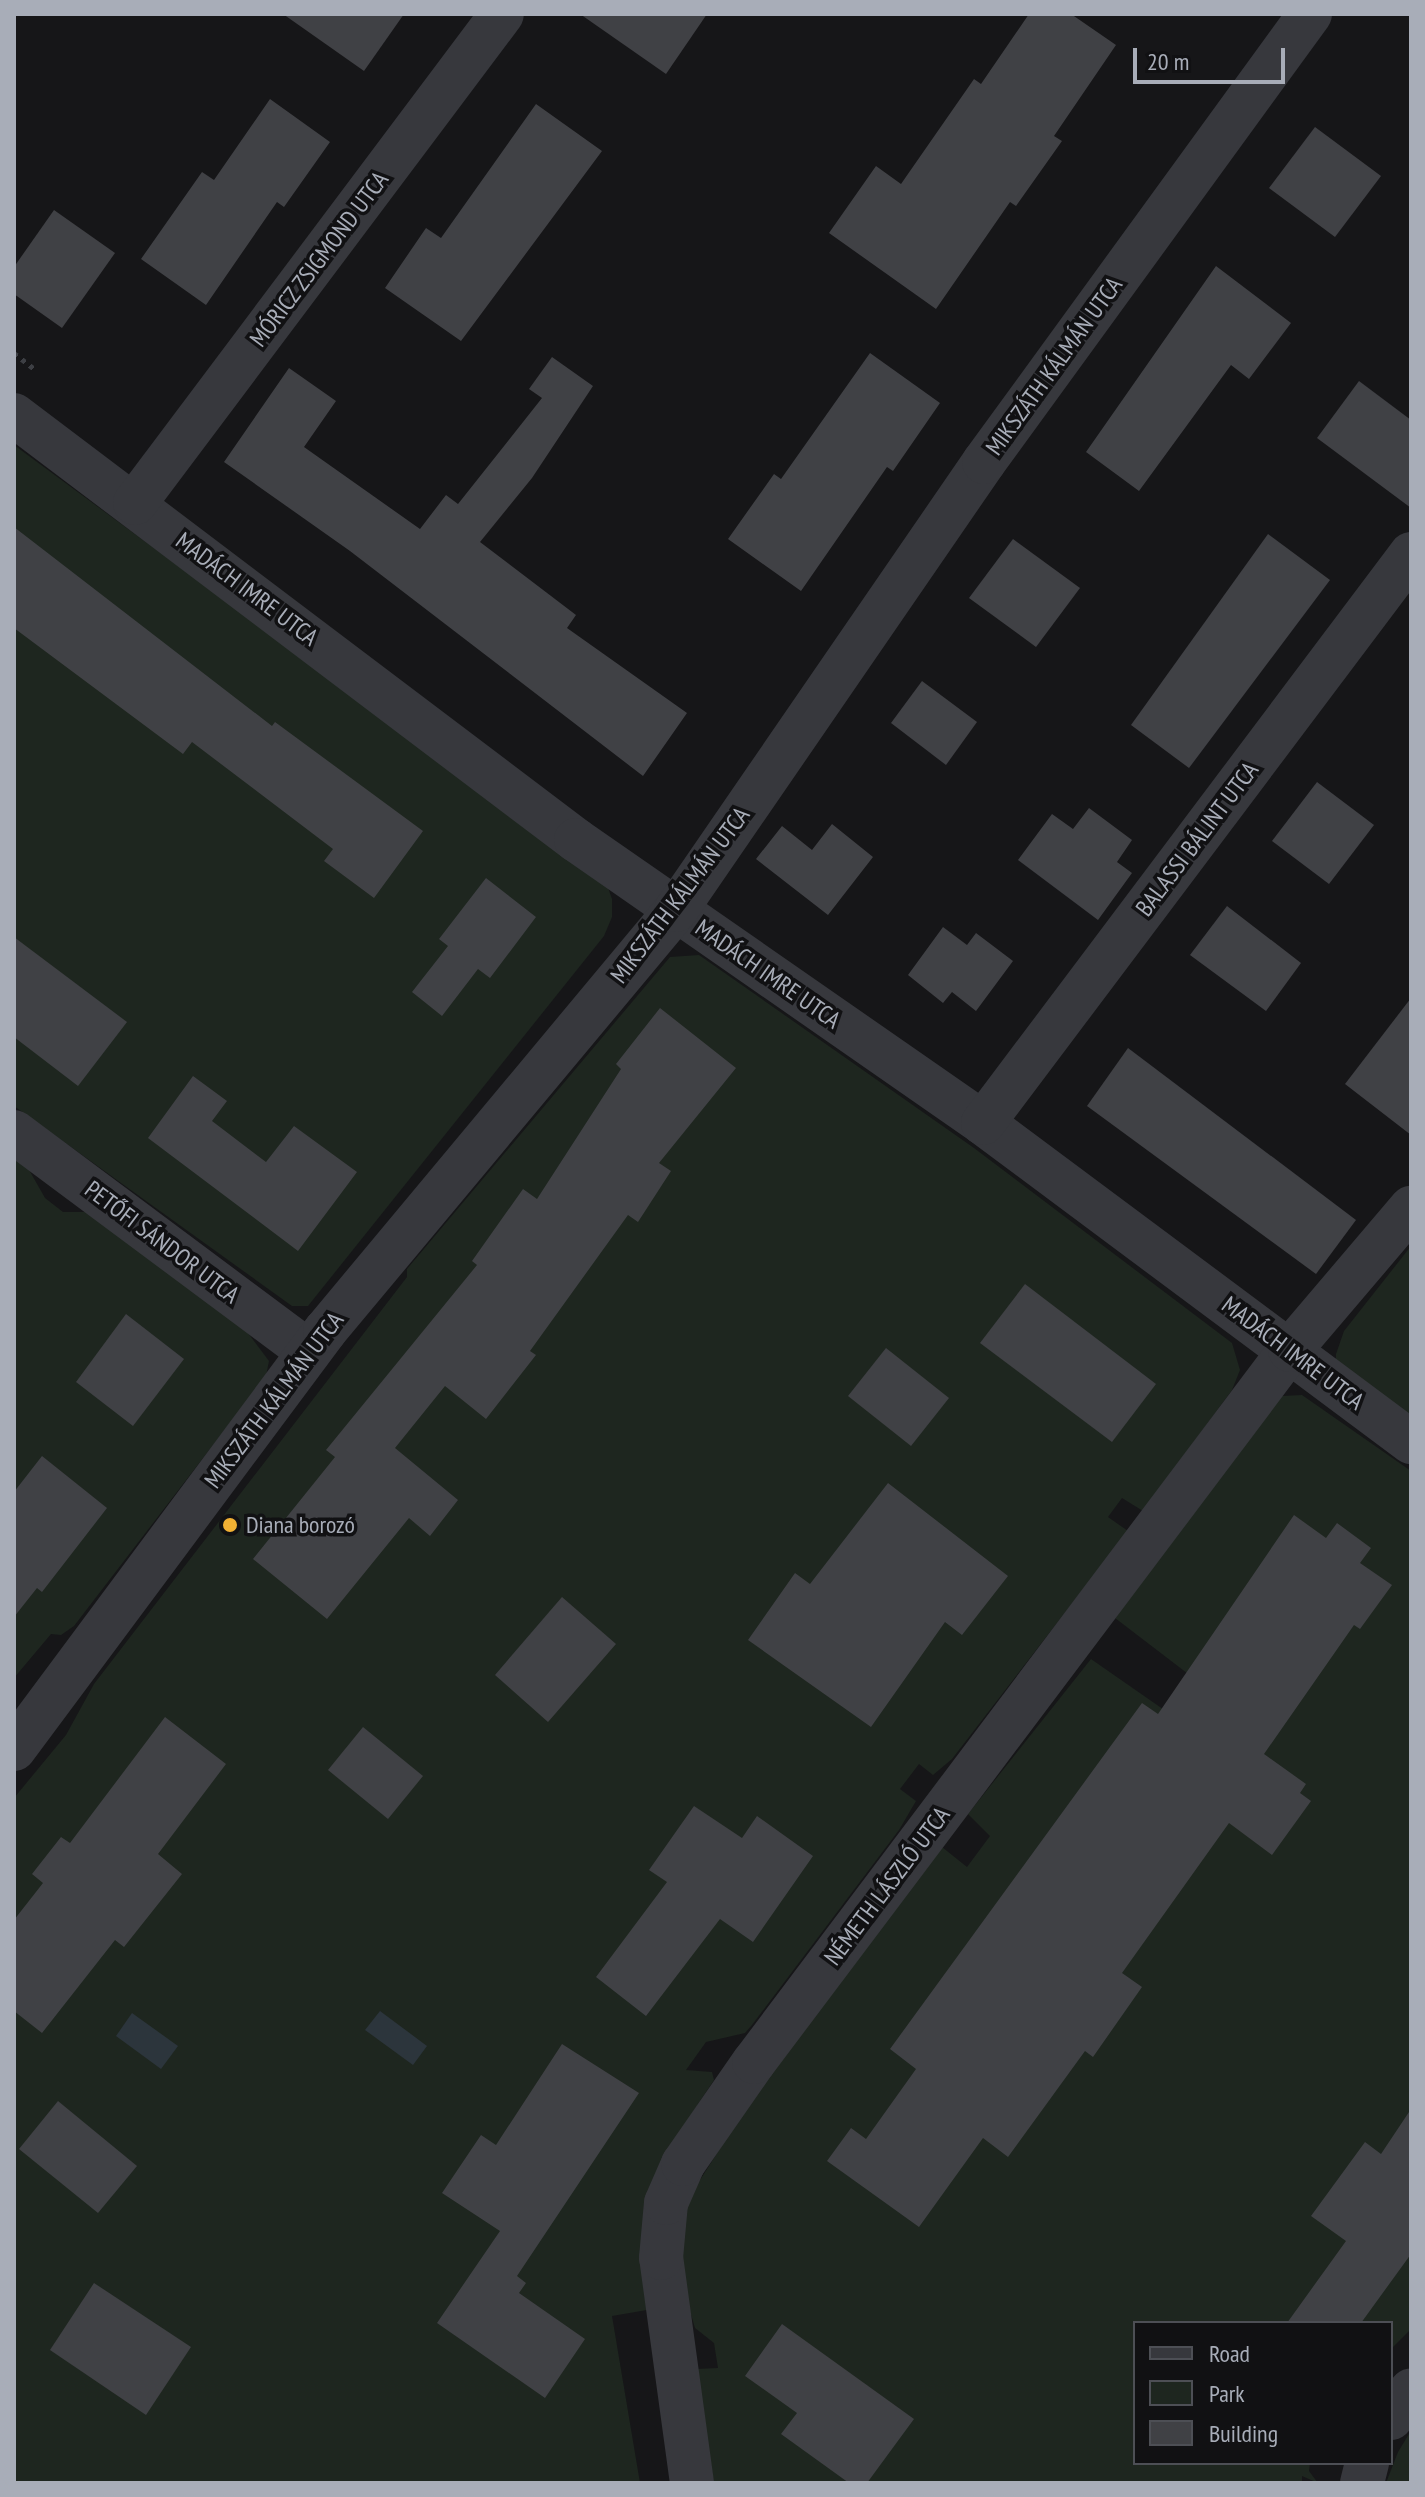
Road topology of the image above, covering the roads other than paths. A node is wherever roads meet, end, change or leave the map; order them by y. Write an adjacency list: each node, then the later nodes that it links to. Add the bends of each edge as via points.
1 (502, 14): 4 (street, MÓRICZ ZSIGMOND UTCA)
2 (1310, 14): 6 (street, MIKSZÁTH KÁLMÁN UTCA, via 984,462)
3 (14, 415): 4 (street, MADÁCH IMRE UTCA)
4 (135, 503): 6 (street, MADÁCH IMRE UTCA)
5 (1411, 554): 7 (street, BALASSI BÁLINT UTCA)
6 (676, 910): 7 (street, MADÁCH IMRE UTCA); 11 (street, MIKSZÁTH KÁLMÁN UTCA)
7 (983, 1123): 10 (street, MADÁCH IMRE UTCA)
8 (14, 1132): 11 (street, PETŐFI SÁNDOR UTCA)
9 (1411, 1208): 10 (street, NÉMETH LÁSZLÓ UTCA)
10 (1290, 1350): 12 (street, MADÁCH IMRE UTCA); 16 (street, NÉMETH LÁSZLÓ UTCA, via 763,2050 683,2164 666,2203 661,2258)
11 (309, 1352): 13 (street, MIKSZÁTH KÁLMÁN UTCA)
12 (1411, 1442)
13 (14, 1749)
14 (1411, 2390): 15 (street)
15 (1393, 2415)
16 (692, 2483)

